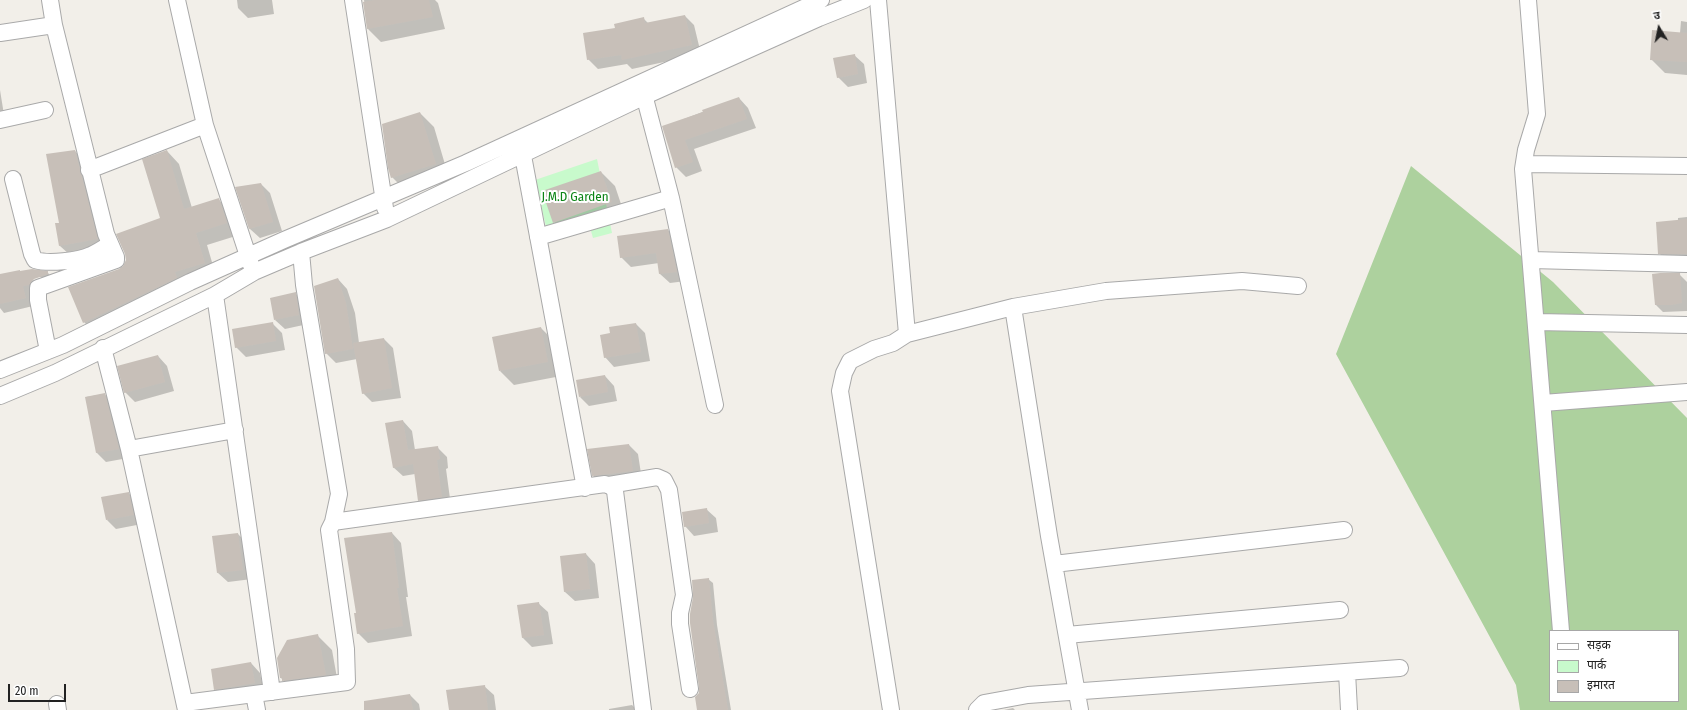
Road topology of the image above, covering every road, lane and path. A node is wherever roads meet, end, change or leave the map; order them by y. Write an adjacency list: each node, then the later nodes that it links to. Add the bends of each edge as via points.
1 (50, 0): 8 (street)
2 (177, 0): 13 (street)
3 (353, 0): 20 (street)
4 (864, 0): 10 (street)
5 (878, 0): 35 (street)
6 (1528, 0): 16 (street, via 1537,114)
7 (817, 1): 10 (street)
8 (54, 25): 9 (street); 18 (street)
9 (0, 33)
10 (643, 90): 14 (street); 15 (street); 21 (street)
11 (45, 110): 12 (street)
12 (0, 120)
13 (205, 125): 18 (street); 26 (street)
14 (520, 138): 15 (street); 20 (street)
15 (523, 156): 22 (street); 23 (street)
16 (1524, 164): 17 (street); 27 (street)
17 (1687, 166)
18 (89, 170): 24 (street)
19 (12, 179): 24 (street, via 35,260 45,262 79,259)
20 (383, 198): 22 (street); 26 (street)
21 (671, 198): 23 (street); 42 (street)
22 (387, 219): 25 (street)
23 (538, 237): 46 (street)
24 (110, 244): 37 (street, via 116,260 38,288)
25 (301, 252): 29 (street); 47 (street, via 304,285 339,494)
26 (248, 256): 29 (street); 37 (street)
27 (1531, 260): 28 (street); 33 (street)
28 (1687, 264)
29 (254, 272): 31 (street)
30 (1298, 286): 32 (street, via 1242,281 1106,291)
31 (215, 295): 36 (street); 43 (street)
32 (1013, 307): 35 (street); 49 (street)
33 (1537, 322): 34 (street); 41 (street)
34 (1687, 325)
35 (907, 334): 62 (street, via 893,343 850,361 840,391)
36 (103, 348): 40 (street, via 55,373); 44 (street)
37 (48, 351): 38 (street)
38 (0, 370)
39 (1687, 392): 41 (street)
40 (0, 396)
41 (1543, 403): 51 (street)
42 (715, 405)
43 (235, 430): 44 (street); 56 (street)
44 (128, 449): 59 (street)
45 (609, 485): 46 (street); 55 (street, via 657,477 664,480 669,490 684,595 680,624); 61 (street, via 615,491)
46 (585, 488): 47 (street)
47 (333, 522): 56 (street, via 329,530 346,649 347,682)
48 (1344, 530): 49 (street)
49 (1054, 564): 52 (street)
50 (1340, 610): 52 (street)
51 (1562, 630)
52 (1067, 635): 57 (street)
53 (1400, 668): 54 (street)
54 (1347, 672): 57 (street); 65 (street)
55 (690, 689)
56 (272, 692): 58 (street)
57 (1077, 692): 63 (street, via 1021,696 984,703); 64 (street)
58 (254, 694): 59 (street); 60 (street)
59 (186, 706)
60 (257, 710)
61 (643, 710)
62 (891, 710)
63 (977, 710)
64 (1080, 710)
65 (1349, 710)

